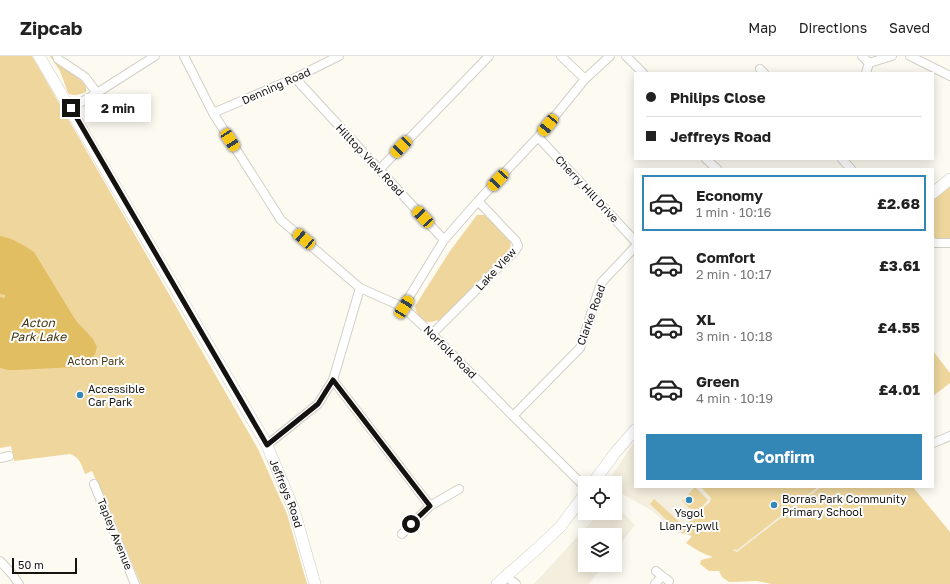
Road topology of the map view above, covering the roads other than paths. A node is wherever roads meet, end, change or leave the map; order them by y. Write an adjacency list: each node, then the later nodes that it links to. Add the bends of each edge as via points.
1 (39, 56): 20 (street, Jeffreys Road)
2 (57, 56): 19 (street, via 85,77)
3 (155, 56): 19 (street)
4 (184, 56): 21 (street, Norfolk Road)
5 (339, 56): 17 (street, Denning Road)
6 (489, 56): 27 (street)
7 (561, 56): 18 (street)
8 (610, 56): 18 (street)
9 (626, 56): 14 (street)
10 (862, 56): 13 (street)
11 (892, 56): 13 (street)
12 (910, 56): 16 (street)
13 (869, 63): 15 (street)
14 (642, 72)
15 (866, 72)
16 (950, 76)
17 (295, 78): 21 (street, Denning Road); 27 (street, Hilltop View Road)
18 (585, 79): 22 (street)
19 (97, 93): 20 (street)
20 (71, 108): 44 (street, Jeffreys Road)
21 (212, 113): 36 (street, Norfolk Road, via 281,220)
22 (538, 137): 30 (street); 32 (street, Cherry Hill Drive)
23 (707, 160): 25 (street)
24 (843, 160): 26 (street)
25 (716, 168)
26 (851, 168)
27 (379, 170): 31 (street, Hilltop View Road)
28 (950, 180): 29 (street)
29 (934, 192)
30 (478, 202): 31 (street); 38 (street, Lake View, via 518,246)
31 (444, 240): 37 (street)
32 (634, 240)
33 (934, 243): 34 (street)
34 (950, 243)
35 (634, 248): 40 (street, Clarke Road, via 601,283 580,348)
36 (360, 288): 37 (street, Norfolk Road); 39 (street)
37 (404, 307): 38 (street, Norfolk Road)
38 (432, 334): 40 (street, Norfolk Road)
39 (333, 380): 44 (street, via 318,404); 52 (street)
40 (513, 416): 48 (street, Norfolk Road)
41 (634, 431): 47 (street)
42 (950, 436): 43 (street)
43 (934, 443)
44 (267, 445): 59 (street, Jeffreys Road, via 294,510)
45 (9, 456): 46 (street)
46 (0, 458)
47 (598, 476)
48 (578, 480)
49 (94, 484): 57 (street, Tapley Avenue)
50 (460, 489): 52 (street)
51 (578, 503): 55 (street, via 560,527)
52 (430, 506): 53 (street)
53 (401, 535)
54 (0, 561): 58 (street)
55 (506, 576): 60 (street); 61 (street)
56 (662, 576): 62 (street)
57 (133, 583)
58 (19, 584)
59 (315, 584)
60 (497, 584)
61 (516, 584)
62 (654, 584)

